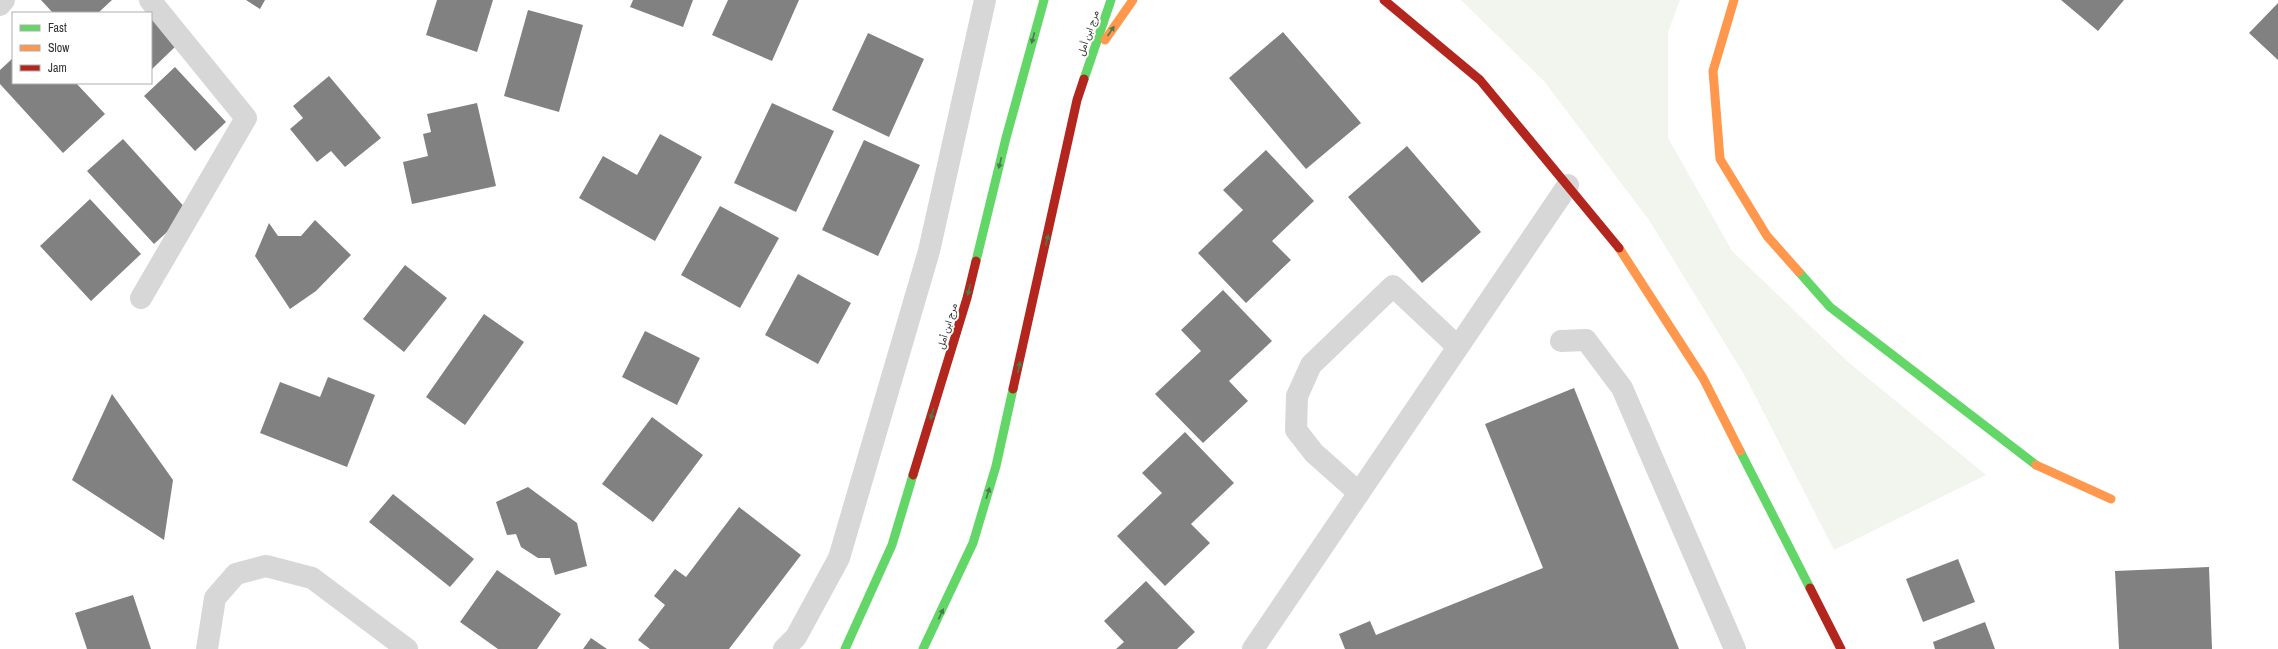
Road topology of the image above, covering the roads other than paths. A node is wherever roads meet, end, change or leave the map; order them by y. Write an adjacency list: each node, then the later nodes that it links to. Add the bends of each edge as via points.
1 (4, 0): 9 (street)
2 (150, 0): 12 (street, via 246,118)
3 (985, 0): 19 (street, via 929,251 839,558 796,637)
4 (1044, 0): 20 (street, مرج ابن أمل, one-way to 20, via 1006,138 967,298 892,545)
5 (1111, 0): 10 (street, مرج ابن أمل)
6 (1133, 0): 10 (street, one-way to 6)
7 (1384, 0): 11 (street, via 1480,80)
8 (1734, 0): 16 (street, via 1713,71 1720,159 1767,236 1830,307 2036,465)
9 (0, 6)
10 (1090, 62): 21 (street, مرج ابن أمل, one-way to 10, via 973,543 996,466 1077,100)
11 (1568, 185): 14 (street); 24 (street, via 1626,256 1703,378)
12 (141, 298)
13 (1561, 341): 23 (street, via 1586,340 1622,388)
14 (1458, 347): 15 (street); 15 (street, via 1393,286 1311,365 1297,396 1296,430 1314,453)
15 (1359, 493): 22 (street)
16 (2111, 498)
17 (207, 649): 18 (street, via 215,598 236,574 266,566 312,578)
18 (407, 649)
19 (784, 649)
20 (844, 649)
21 (924, 649)
22 (1252, 649)
23 (1735, 649)
24 (1841, 649)

